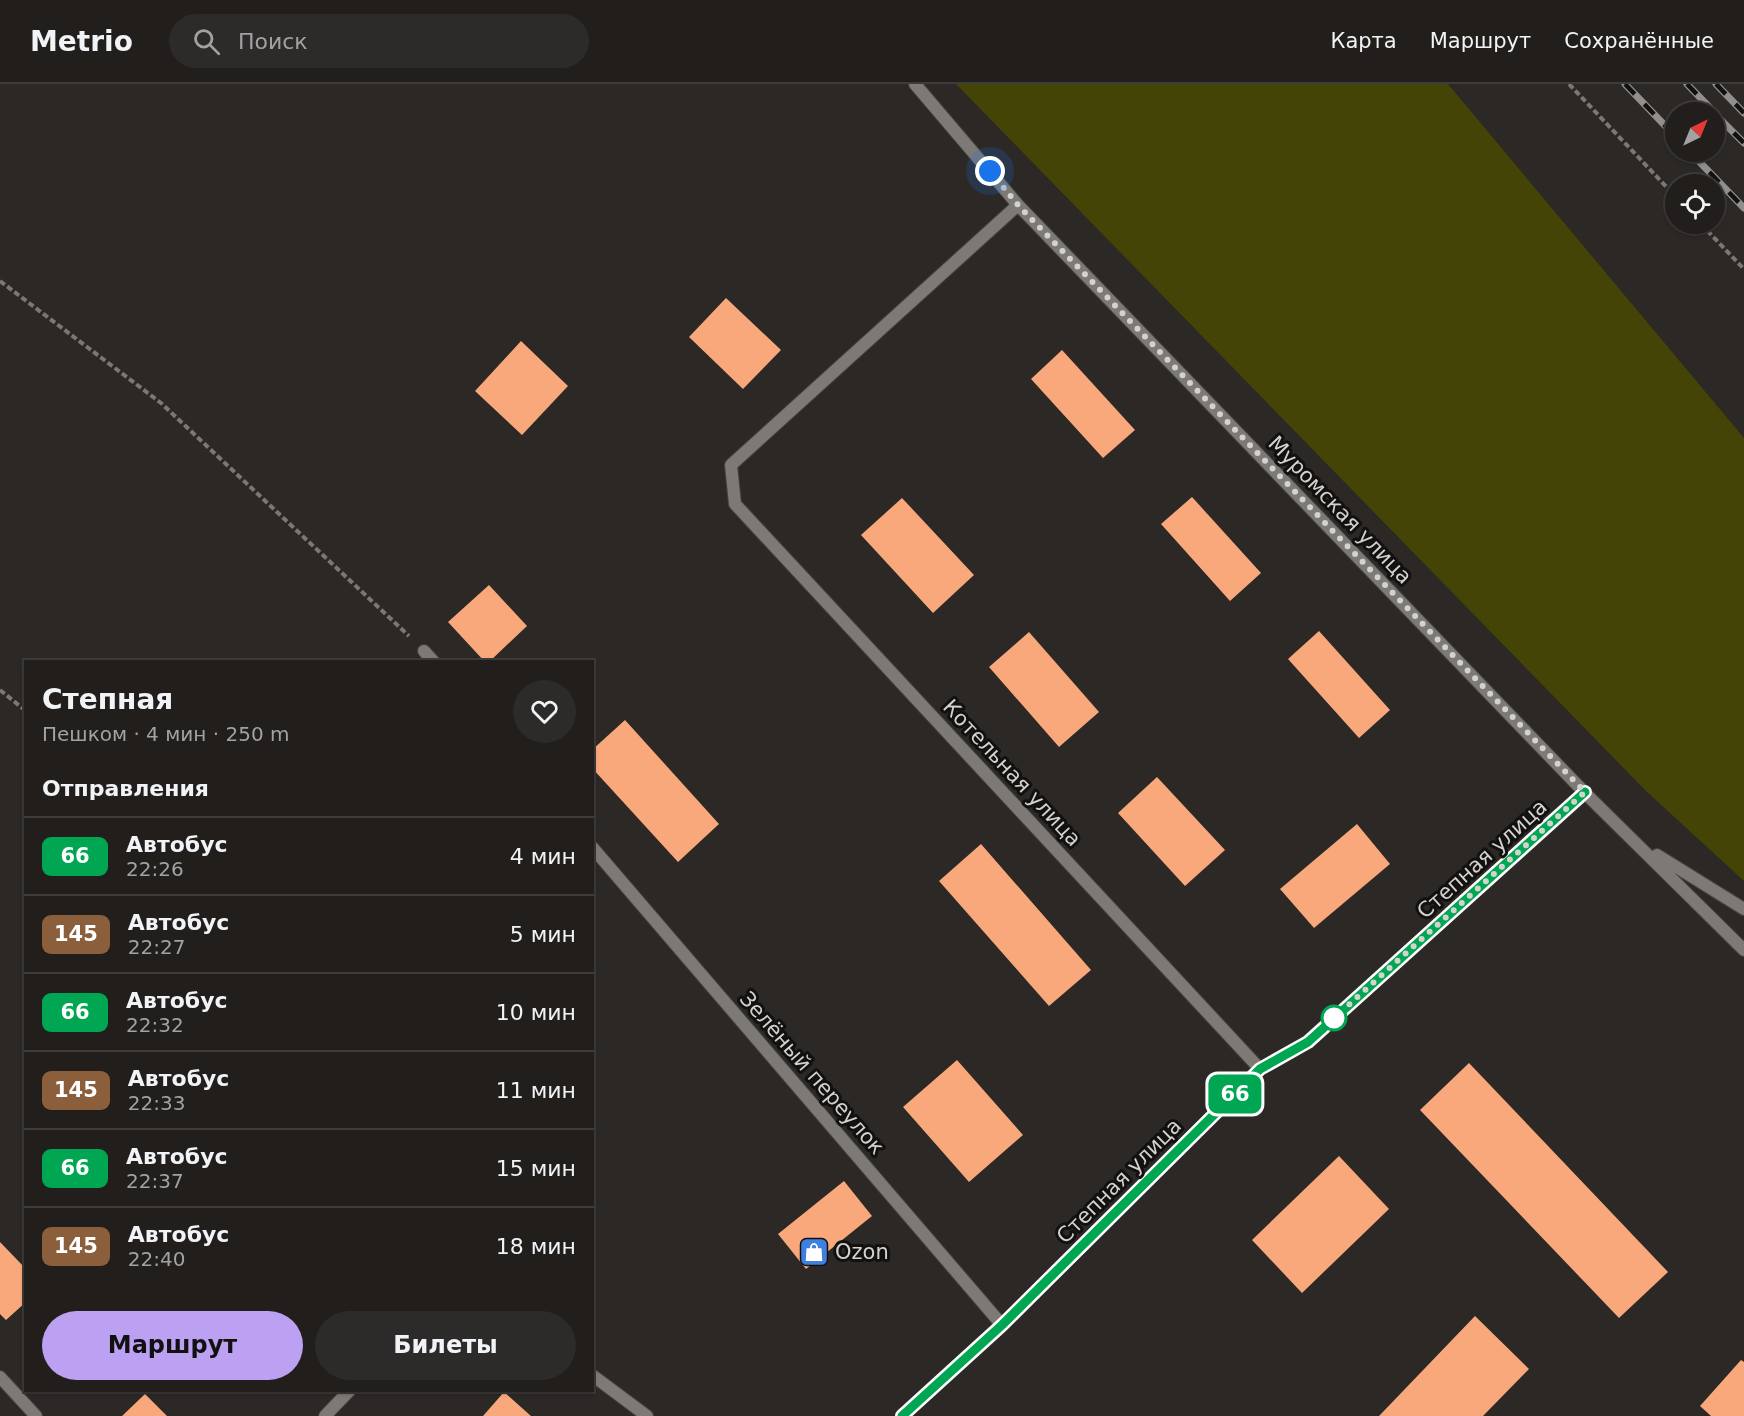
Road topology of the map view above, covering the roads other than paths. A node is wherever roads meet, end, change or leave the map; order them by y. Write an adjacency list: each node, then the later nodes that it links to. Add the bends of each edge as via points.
1 (917, 86): 2 (street, Муромская улица)
2 (1018, 205): 5 (street, Муромская улица); 10 (street, Котельная улица, via 731,465 735,504)
3 (424, 651): 4 (street)
4 (432, 660)
5 (1585, 792): 6 (street, Муромская улица); 10 (street, Степная улица, via 1308,1042)
6 (1638, 844): 8 (street); 9 (street, Муромская улица)
7 (594, 849): 11 (street, Зелёный переулок)
8 (1744, 909)
9 (1744, 950)
10 (1260, 1069): 11 (street, Степная улица)
11 (1002, 1325): 18 (street, Степная улица)
12 (594, 1376): 17 (street)
13 (0, 1377): 15 (street)
14 (348, 1392): 16 (street)
15 (36, 1416)
16 (325, 1416)
17 (647, 1416)
18 (902, 1416)

